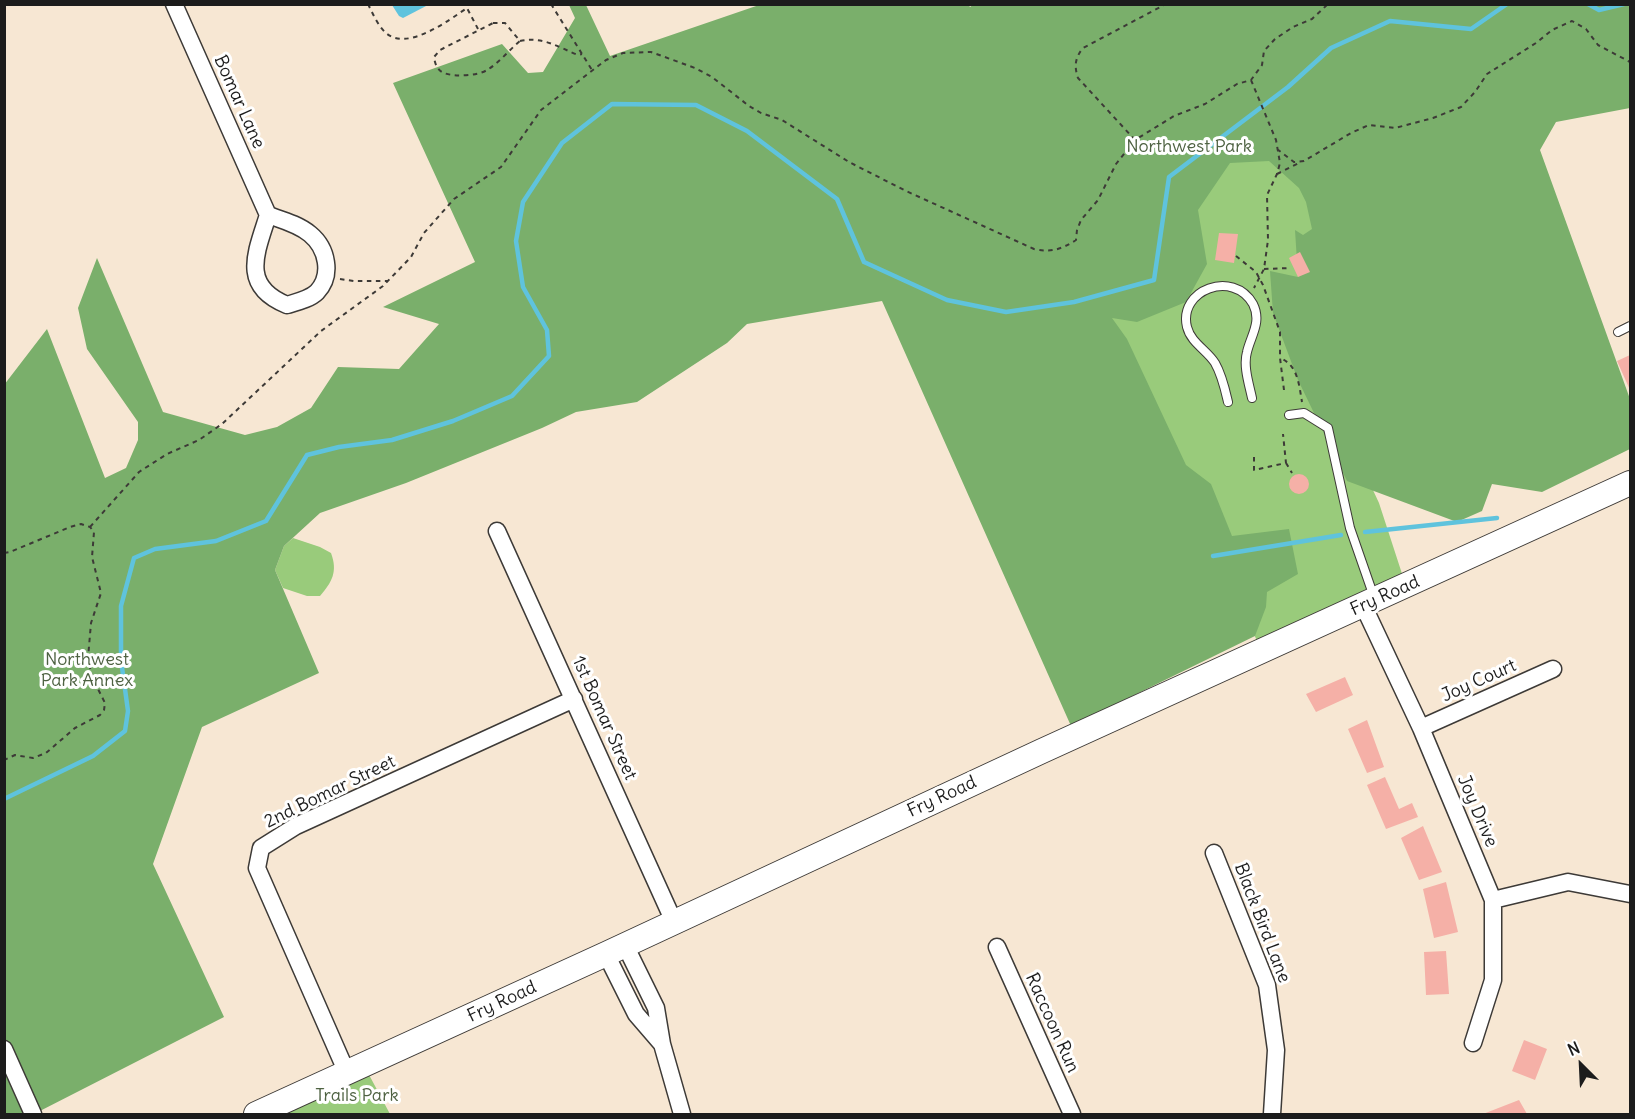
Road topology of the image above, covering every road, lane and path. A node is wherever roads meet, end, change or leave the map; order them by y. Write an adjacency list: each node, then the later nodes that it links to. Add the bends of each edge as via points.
1 (174, 4): 16 (street, Bomar Lane)
2 (368, 4): 6 (path, via 385,32 398,38 419,36 466,8)
3 (551, 4): 8 (path)
4 (1166, 4): 12 (path, via 1083,48 1077,55 1078,78)
5 (1328, 4): 11 (path, via 1312,19 1275,39 1264,51 1262,65)
6 (478, 30): 7 (path, via 493,23 505,23); 7 (path, via 436,53 438,69 455,75 484,72)
7 (520, 41): 8 (path, via 532,38 578,56)
8 (582, 54): 10 (path)
9 (1630, 62): 14 (path, via 1598,45 1586,29 1572,21 1487,74 1461,107 1395,128 1369,125)
10 (592, 70): 12 (path, via 615,56 633,51 677,60 712,77 749,106 782,120 859,167 1042,251 1061,249 1076,240 1082,220); 22 (path, via 541,110 501,167 454,199)
11 (1251, 80): 12 (path, via 1174,116); 13 (path)
12 (1135, 140)
13 (1277, 149): 14 (path, via 1294,162); 15 (path)
14 (1304, 161): 15 (path)
15 (1277, 174): 19 (path, via 1267,195)
16 (268, 215): 20 (street, via 310,234 320,245); 20 (street, via 256,258 255,276 262,288 274,300 287,305 316,292)
17 (1236, 256): 21 (path, via 1251,266)
18 (1290, 268): 19 (path)
19 (1264, 269): 21 (path)
20 (326, 277): 22 (path, via 354,282)
21 (1259, 279): 23 (path); 26 (path, via 1280,332)
22 (388, 281): 37 (path, via 321,331 222,424 139,472)
23 (1248, 298): 28 (lane, via 1257,316 1246,352); 29 (lane, via 1243,291 1225,285 1209,288 1194,298 1186,313 1187,328 1195,343 1215,362)
24 (1630, 326): 25 (lane)
25 (1618, 332)
26 (1280, 358): 27 (path); 30 (path, via 1287,361 1298,377)
27 (1284, 390)
28 (1252, 398)
29 (1228, 402)
30 (1304, 413): 31 (lane); 40 (lane, via 1328,428)
31 (1289, 415)
32 (1283, 434): 34 (path)
33 (1254, 457): 34 (path, via 1254,470)
34 (1286, 464): 35 (path)
35 (1292, 473)
36 (1630, 483): 40 (street, Fry Road)
37 (90, 527): 39 (path, via 70,527); 44 (path, via 94,531 92,557 101,593 91,623 88,658 103,696 104,710 46,753 33,758 15,755)
38 (497, 531): 42 (street, 1st Bomar Street)
39 (4, 553)
40 (1369, 603): 43 (street, Joy Drive); 48 (street, Fry Road)
41 (1553, 669): 43 (street, Joy Court)
42 (574, 699): 48 (street, 1st Bomar Street); 53 (street, 2nd Bomar Street, via 296,826 261,848 257,868)
43 (1421, 728): 47 (street, Joy Drive)
44 (4, 760)
45 (1214, 853): 58 (street, Black Bird Lane, via 1267,985 1276,1050)
46 (1630, 894): 47 (street, via 1568,882)
47 (1493, 900): 51 (street, Joy Drive, via 1493,980)
48 (674, 922): 50 (street, Fry Road)
49 (997, 947): 57 (street, Raccoon Run)
50 (616, 950): 53 (street, Fry Road); 56 (street, via 636,1014 662,1044)
51 (1473, 1043)
52 (4, 1049): 54 (street)
53 (347, 1073): 55 (street, Fry Road)
54 (33, 1114)
55 (256, 1114)
56 (682, 1114)
57 (1072, 1114)
58 (1272, 1114)

